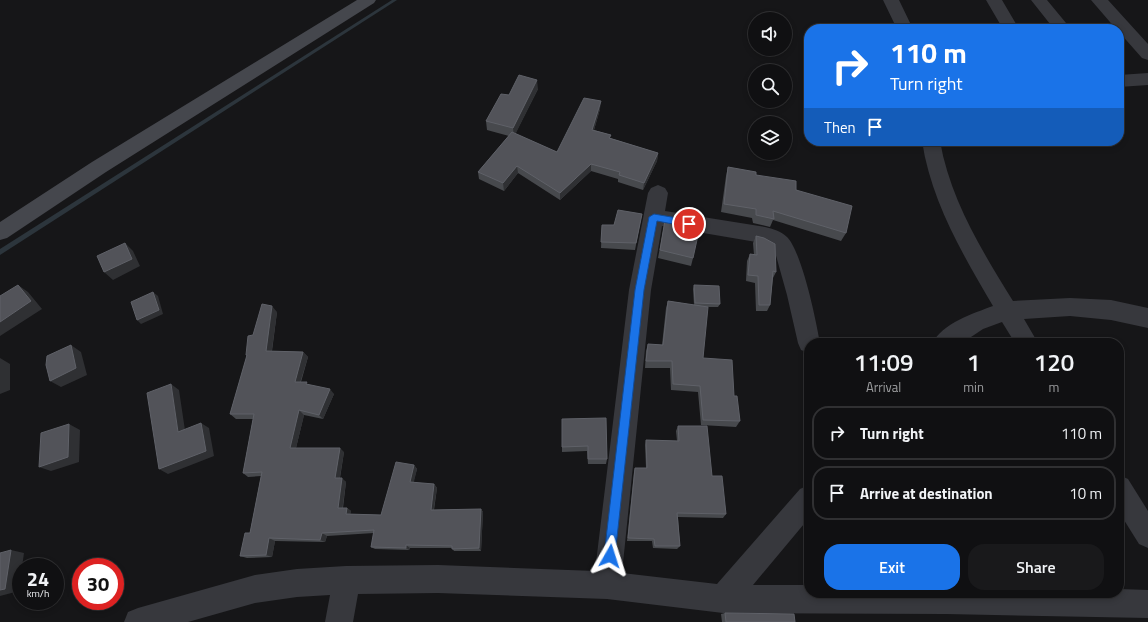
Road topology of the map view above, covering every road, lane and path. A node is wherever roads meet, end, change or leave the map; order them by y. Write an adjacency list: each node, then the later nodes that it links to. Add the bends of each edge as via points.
1 (368, 0): 17 (street)
2 (891, 0): 6 (street)
3 (994, 0): 7 (street)
4 (1039, 0): 8 (street)
5 (1099, 0): 9 (street)
6 (903, 24)
7 (1008, 24)
8 (1059, 24)
9 (1121, 24)
10 (1124, 28): 11 (street)
11 (1148, 54)
12 (1148, 79): 13 (street)
13 (1124, 81)
14 (932, 146): 18 (street, via 938,177 945,195)
15 (658, 193): 16 (street)
16 (654, 217): 20 (street, via 759,234 777,240 786,254 797,288); 27 (street, via 640,290)
17 (0, 232)
18 (1006, 311): 19 (street, via 1070,307 1111,310); 21 (street, via 975,322); 22 (street)
19 (1148, 318)
20 (808, 338)
21 (951, 338)
22 (1024, 338)
23 (1124, 496): 25 (street)
24 (804, 504): 28 (street)
25 (1148, 535)
26 (346, 580): 27 (street, via 438,579); 30 (street, via 255,589); 31 (street)
27 (607, 586): 28 (street)
28 (724, 598): 29 (street)
29 (1148, 604)
30 (138, 622)
31 (339, 622)

